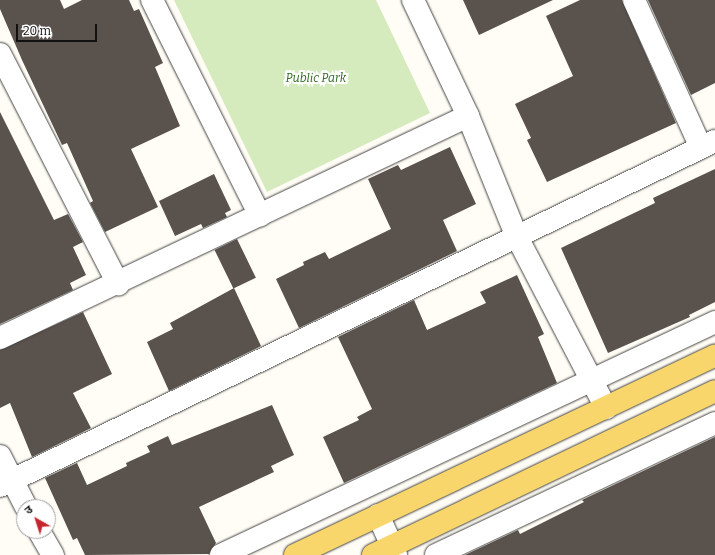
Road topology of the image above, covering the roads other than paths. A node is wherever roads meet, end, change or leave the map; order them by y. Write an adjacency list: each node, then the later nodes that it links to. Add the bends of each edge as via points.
1 (152, 0): 7 (street)
2 (413, 0): 5 (street)
3 (634, 0): 6 (street)
4 (0, 54): 9 (street)
5 (468, 116): 7 (street); 8 (street)
6 (708, 144): 8 (street)
7 (260, 216): 9 (street)
8 (517, 237): 13 (street); 18 (street)
9 (118, 284): 11 (street)
10 (715, 322): 13 (street)
11 (0, 338)
12 (715, 356): 15 (main road)
13 (591, 380): 15 (street); 24 (street)
14 (715, 391): 22 (main road)
15 (606, 408): 20 (main road)
16 (715, 423): 27 (street)
17 (0, 456): 18 (street)
18 (6, 483): 19 (street)
19 (19, 499)
20 (378, 515): 22 (street); 25 (main road)
21 (44, 539): 23 (street)
22 (394, 550): 26 (main road)
23 (53, 555)
24 (221, 555)
25 (295, 555)
26 (373, 555)
27 (436, 555)

